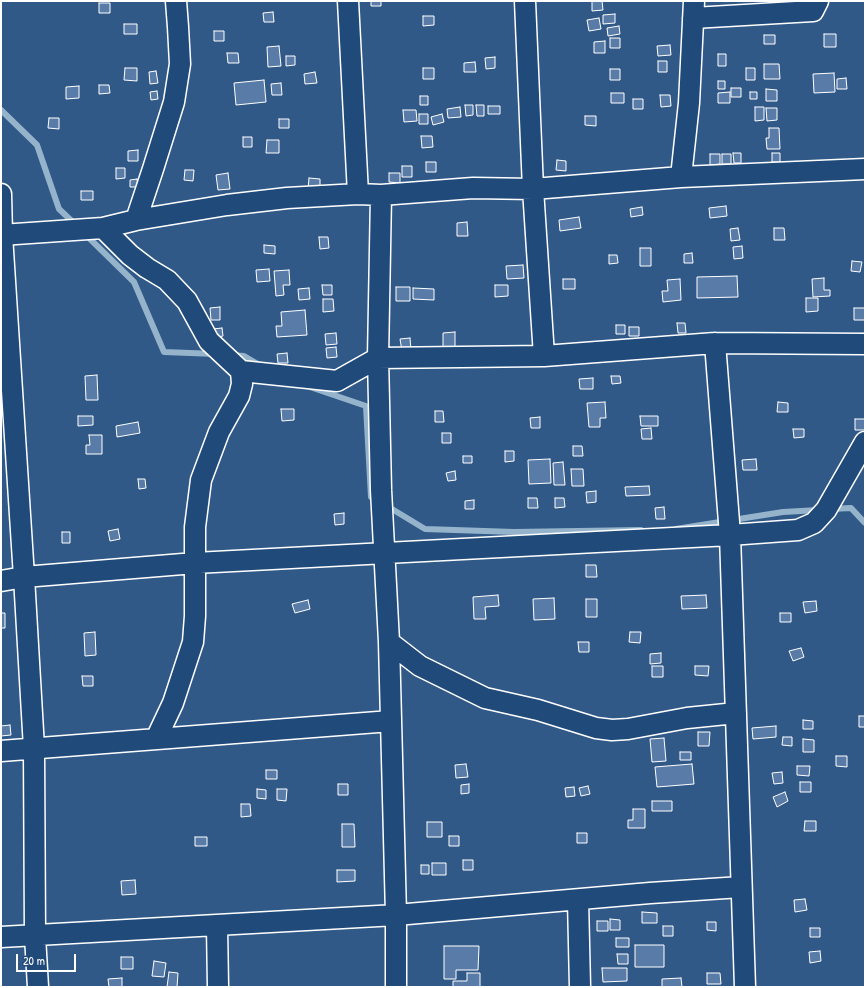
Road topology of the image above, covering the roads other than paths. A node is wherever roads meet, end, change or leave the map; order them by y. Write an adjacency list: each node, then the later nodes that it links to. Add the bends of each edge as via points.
1 (176, 1): 12 (street, via 180,64 174,102)
2 (348, 1): 10 (street)
3 (525, 1): 8 (street)
4 (818, 1): 5 (street, via 813,11)
5 (693, 9): 7 (street, via 689,103)
6 (865, 169): 7 (street)
7 (681, 177): 8 (street)
8 (533, 189): 11 (street, via 473,188); 17 (street)
9 (1, 194): 14 (street)
10 (358, 194): 11 (street); 12 (street, via 227,205)
11 (381, 195): 18 (street)
12 (136, 220): 13 (street)
13 (103, 228): 14 (street); 19 (street, via 130,256 167,280 187,301 209,341)
14 (1, 235): 24 (street)
15 (715, 343): 16 (street); 17 (street); 21 (street)
16 (865, 344)
17 (544, 356): 18 (street)
18 (378, 358): 19 (street, via 337,381); 22 (street)
19 (242, 371): 23 (street, via 239,396 220,432 201,480 195,527)
20 (865, 442): 21 (street, via 826,510 814,523 798,530)
21 (730, 535): 22 (street); 27 (street)
22 (385, 553): 23 (street); 26 (street)
23 (195, 563): 24 (street); 29 (street, via 193,642 173,703)
24 (24, 577): 25 (street); 30 (street)
25 (1, 581)
26 (390, 642): 27 (street, via 420,666 485,698 538,710 596,728 628,729 687,718); 28 (street)
27 (736, 713): 32 (street)
28 (391, 721): 29 (street); 34 (street)
29 (156, 739): 30 (street)
30 (34, 748): 31 (street); 36 (street)
31 (1, 751)
32 (741, 887): 33 (street); 42 (street)
33 (578, 900): 34 (street); 41 (street)
34 (396, 916): 35 (street); 40 (street)
35 (217, 926): 36 (street); 39 (street)
36 (35, 936): 37 (street); 38 (street)
37 (1, 937)
38 (38, 987)
39 (218, 987)
40 (396, 987)
41 (580, 987)
42 (745, 987)

